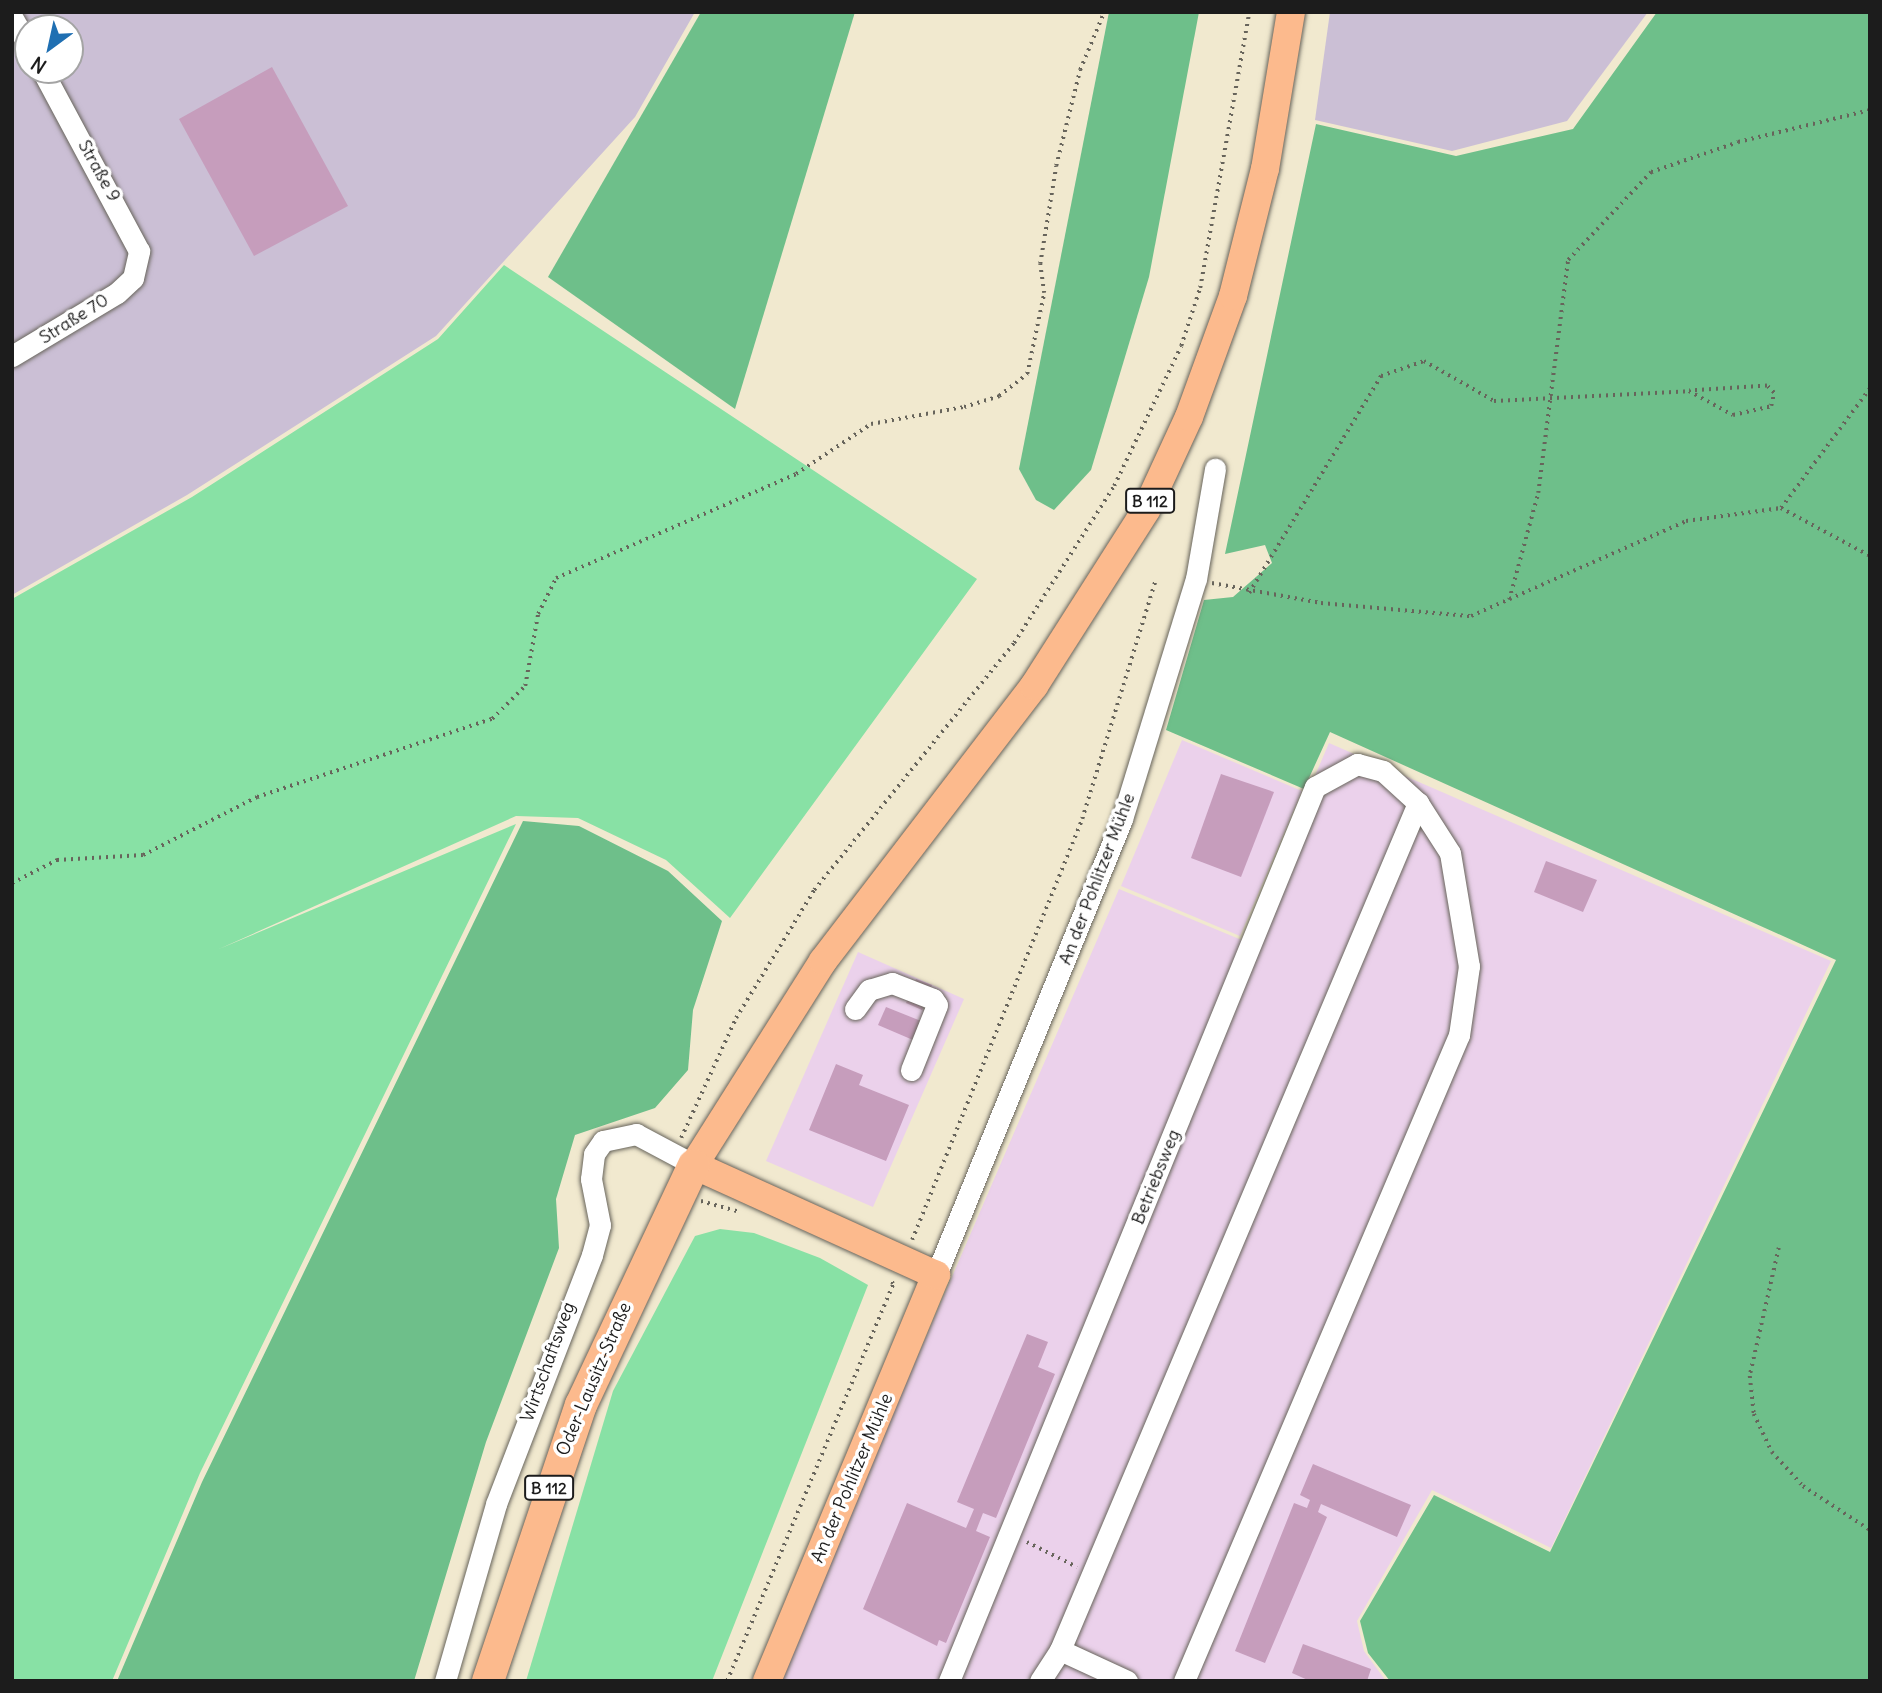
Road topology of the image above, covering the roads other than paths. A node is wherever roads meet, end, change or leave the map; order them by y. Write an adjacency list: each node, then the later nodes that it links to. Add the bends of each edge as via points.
1 (1291, 12): 9 (main road, B 112, via 1267,157 1233,296 1189,417 1146,510 1034,686 807,983)
2 (50, 84): 3 (street, Straße 9, via 130,226 139,251)
3 (133, 278): 4 (street, Straße 70, via 86,315)
4 (12, 356)
5 (1215, 469): 10 (street, An der Pohlitzer Mühle, via 1196,579 1122,819)
6 (1418, 803): 11 (street); 15 (street, Betriebsweg, via 1383,771 1357,764 1315,787); 18 (street, Betriebsweg, via 1450,853 1464,912 1469,965 1459,1035)
7 (855, 1009): 8 (street, via 869,990 892,984 933,999 937,1005)
8 (911, 1070)
9 (682, 1170): 10 (main road, via 892,1271); 12 (street, Wirtschaftsweg, via 636,1134 603,1141 594,1154 591,1180 600,1225 592,1255 496,1504); 13 (highway, Oder-Lausitz-Straße / B 112, via 581,1405)
10 (936, 1275): 14 (main road, An der Pohlitzer Mühle)
11 (1060, 1650): 16 (street); 17 (street)
12 (445, 1681)
13 (488, 1681)
14 (767, 1681)
15 (948, 1681)
16 (1040, 1681)
17 (1127, 1681)
18 (1184, 1681)

